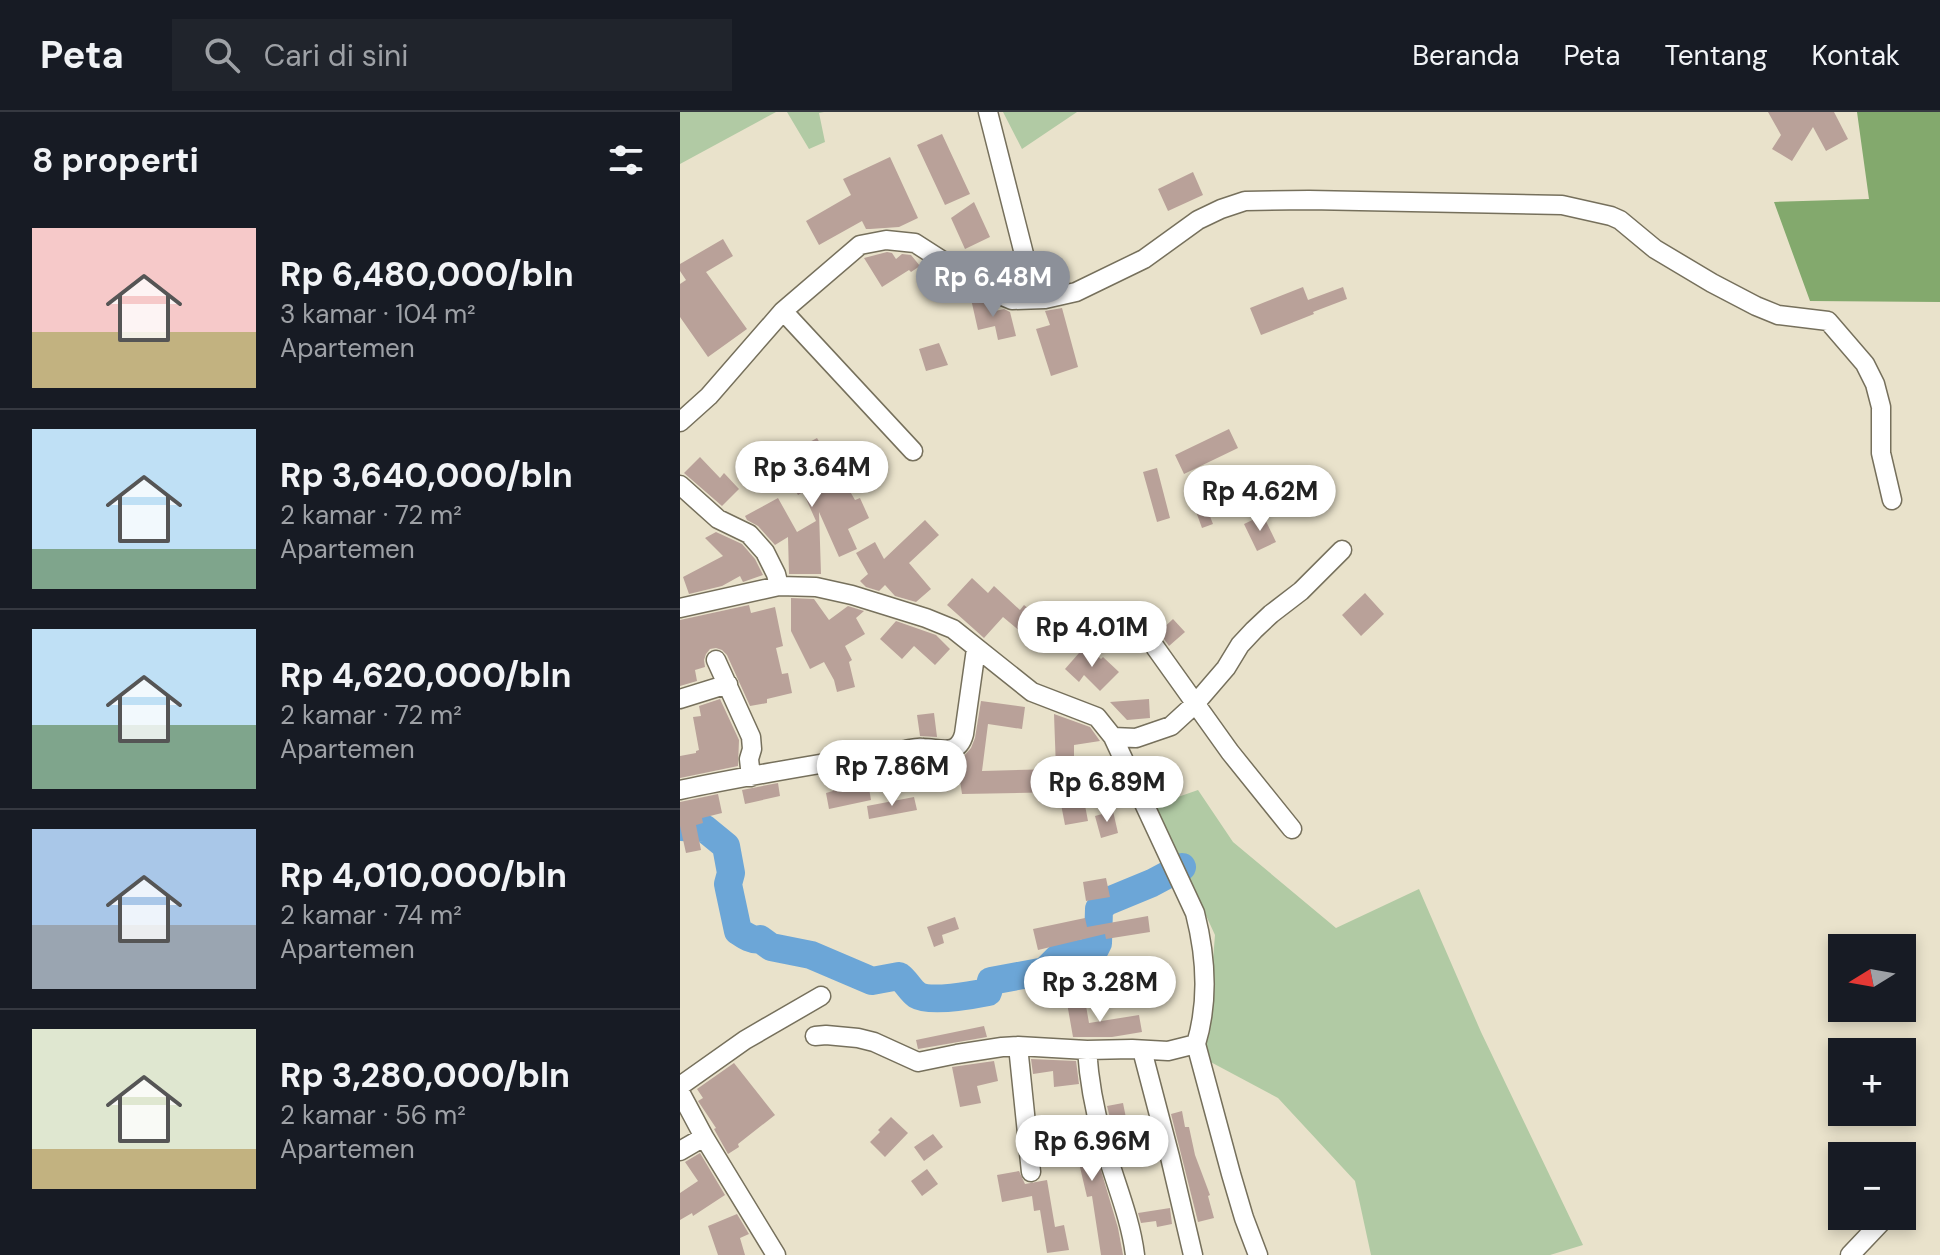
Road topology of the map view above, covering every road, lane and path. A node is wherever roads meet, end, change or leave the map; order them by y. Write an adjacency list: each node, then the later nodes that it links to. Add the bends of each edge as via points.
1 (988, 112): 2 (street, via 1024,254)
2 (1028, 299): 3 (street, via 1012,300 988,290 915,243 886,240 860,245); 7 (street, via 1076,292 1144,259 1198,220 1245,201 1562,205 1611,216 1655,249 1756,306 1832,324 1875,384 1881,453)
3 (783, 311): 4 (street); 5 (street)
4 (680, 422)
5 (913, 451)
6 (680, 485): 9 (street, via 718,519 749,534 765,552)
7 (1892, 500)
8 (1342, 550): 16 (street, via 1254,630)
9 (779, 586): 10 (street); 12 (street, via 816,587 926,618 953,629)
10 (680, 608)
11 (1145, 633): 16 (street)
12 (976, 649): 17 (street, via 1032,692 1097,717); 18 (street, via 958,746 922,747)
13 (716, 660): 14 (street)
14 (728, 684): 15 (street); 18 (street, via 753,743)
15 (680, 699)
16 (1195, 704): 17 (street, via 1171,726 1136,738); 20 (street)
17 (1113, 737): 23 (street, via 1199,928 1205,1007)
18 (751, 777): 19 (street)
19 (680, 790)
20 (1292, 829)
21 (821, 996): 27 (street, via 745,1040)
22 (815, 1036): 24 (street, via 866,1040 918,1062)
23 (1196, 1044): 26 (street); 35 (street)
24 (1018, 1046): 25 (street); 30 (street)
25 (1087, 1050): 26 (street); 33 (street, via 1102,1135)
26 (1142, 1050): 34 (street)
27 (680, 1089): 28 (street)
28 (704, 1137): 29 (street); 32 (street)
29 (680, 1151)
30 (1031, 1172)
31 (1874, 1230): 36 (street)
32 (776, 1255)
33 (1135, 1255)
34 (1193, 1255)
35 (1258, 1255)
36 (1850, 1255)

